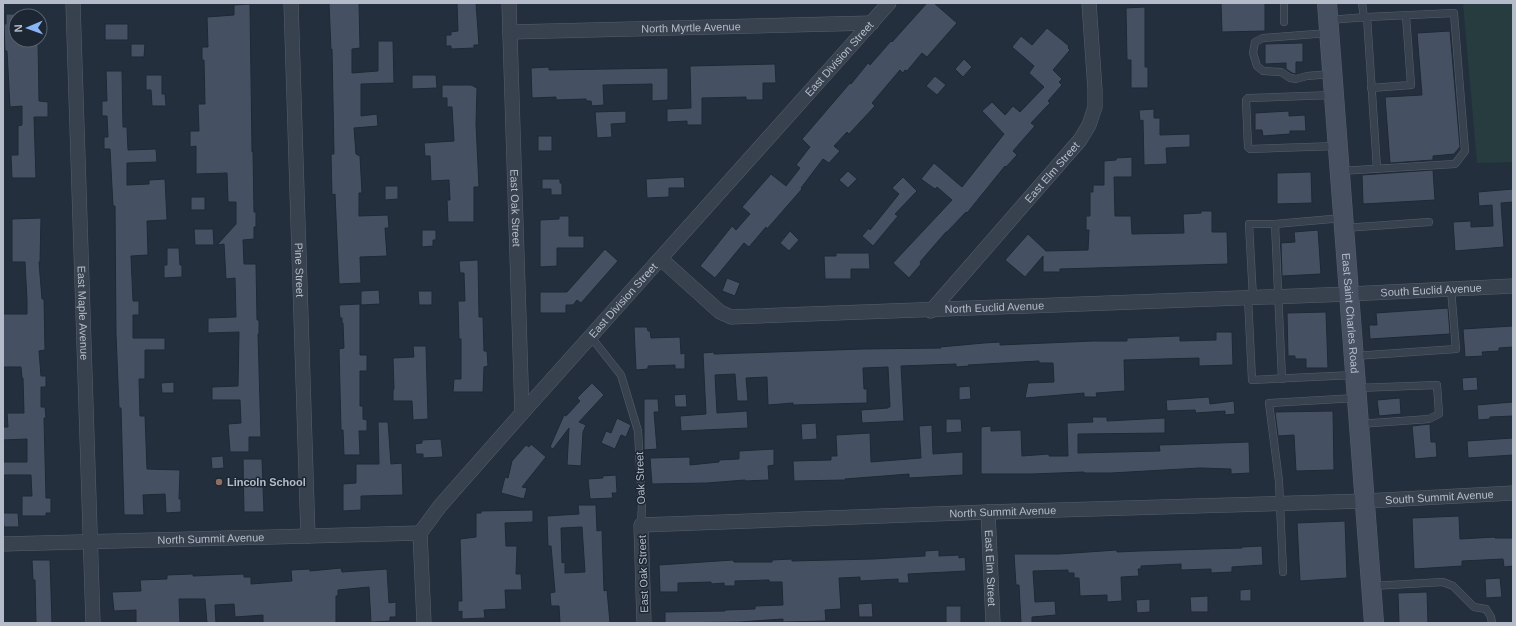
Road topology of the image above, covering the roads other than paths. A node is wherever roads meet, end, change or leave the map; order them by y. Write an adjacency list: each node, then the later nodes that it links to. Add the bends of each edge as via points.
1 (73, 3): 43 (street, East Maple Avenue)
2 (291, 3): 42 (street, Pine Street)
3 (509, 3): 13 (street, East Oak Street)
4 (889, 3): 12 (street, East Division Street)
5 (1088, 3): 29 (street, East Elm Street, via 1095,90 1089,125 1080,140)
6 (1284, 3): 11 (lane)
7 (1362, 3): 9 (lane)
8 (1406, 16): 9 (lane); 15 (lane, via 1411,85); 18 (lane, via 1454,13 1465,151 1455,164)
9 (1365, 17): 10 (lane); 15 (lane)
10 (1328, 19): 14 (main road, East Saint Charles Road); 14 (lane, via 1254,42 1253,53 1263,71 1281,72 1296,79)
11 (1284, 22)
12 (872, 23): 13 (street, North Myrtle Avenue); 23 (street, East Division Street)
13 (510, 32): 34 (street, East Oak Street)
14 (1332, 74): 16 (main road, East Saint Charles Road)
15 (1371, 88): 18 (lane)
16 (1334, 95): 17 (main road, East Saint Charles Road); 17 (lane, via 1248,98 1248,147 1250,149)
17 (1338, 146): 19 (main road, East Saint Charles Road)
18 (1377, 169): 19 (lane)
19 (1340, 171): 21 (main road, East Saint Charles Road)
20 (1429, 222): 21 (lane)
21 (1344, 223): 22 (lane); 26 (main road, East Saint Charles Road)
22 (1275, 224): 27 (lane); 28 (lane, via 1249,224)
23 (661, 259): 29 (street, North Euclid Avenue, via 720,312 732,318); 30 (street, East Division Street)
24 (1513, 286): 25 (street, South Euclid Avenue)
25 (1451, 289): 26 (street, South Euclid Avenue); 31 (lane, via 1456,349)
26 (1349, 294): 27 (street, North Euclid Avenue); 31 (main road, East Saint Charles Road)
27 (1280, 297): 28 (street, North Euclid Avenue); 32 (lane)
28 (1251, 298): 29 (street, North Euclid Avenue); 32 (lane, via 1252,380)
29 (931, 310)
30 (591, 337): 34 (street, East Division Street); 40 (lane, Oak Street, via 621,375 638,431)
31 (1354, 356): 33 (main road, East Saint Charles Road)
32 (1282, 378): 33 (lane)
33 (1356, 387): 35 (main road, East Saint Charles Road); 35 (lane, via 1437,384 1440,414 1429,419); 38 (lane, via 1269,404 1279,481)
34 (522, 414): 41 (street, East Division Street, via 440,506)
35 (1359, 424): 37 (main road, East Saint Charles Road)
36 (1513, 493): 37 (street, South Summit Avenue)
37 (1365, 500): 38 (street, North Summit Avenue); 46 (main road, East Saint Charles Road)
38 (1279, 503): 39 (street, North Summit Avenue); 45 (lane)
39 (988, 512): 40 (street, North Summit Avenue); 51 (street, East Elm Street)
40 (641, 526): 50 (street, East Oak Street)
41 (420, 533): 42 (street, North Summit Avenue); 49 (street)
42 (308, 536): 43 (street, North Summit Avenue)
43 (90, 542): 44 (street, North Summit Avenue); 48 (street, East Maple Avenue)
44 (3, 544)
45 (1282, 572)
46 (1371, 586): 47 (lane, via 1443,582 1453,586 1474,607 1486,609); 52 (main road, East Saint Charles Road)
47 (1491, 620)
48 (93, 623)
49 (424, 623)
50 (644, 623)
51 (993, 623)
52 (1374, 623)

